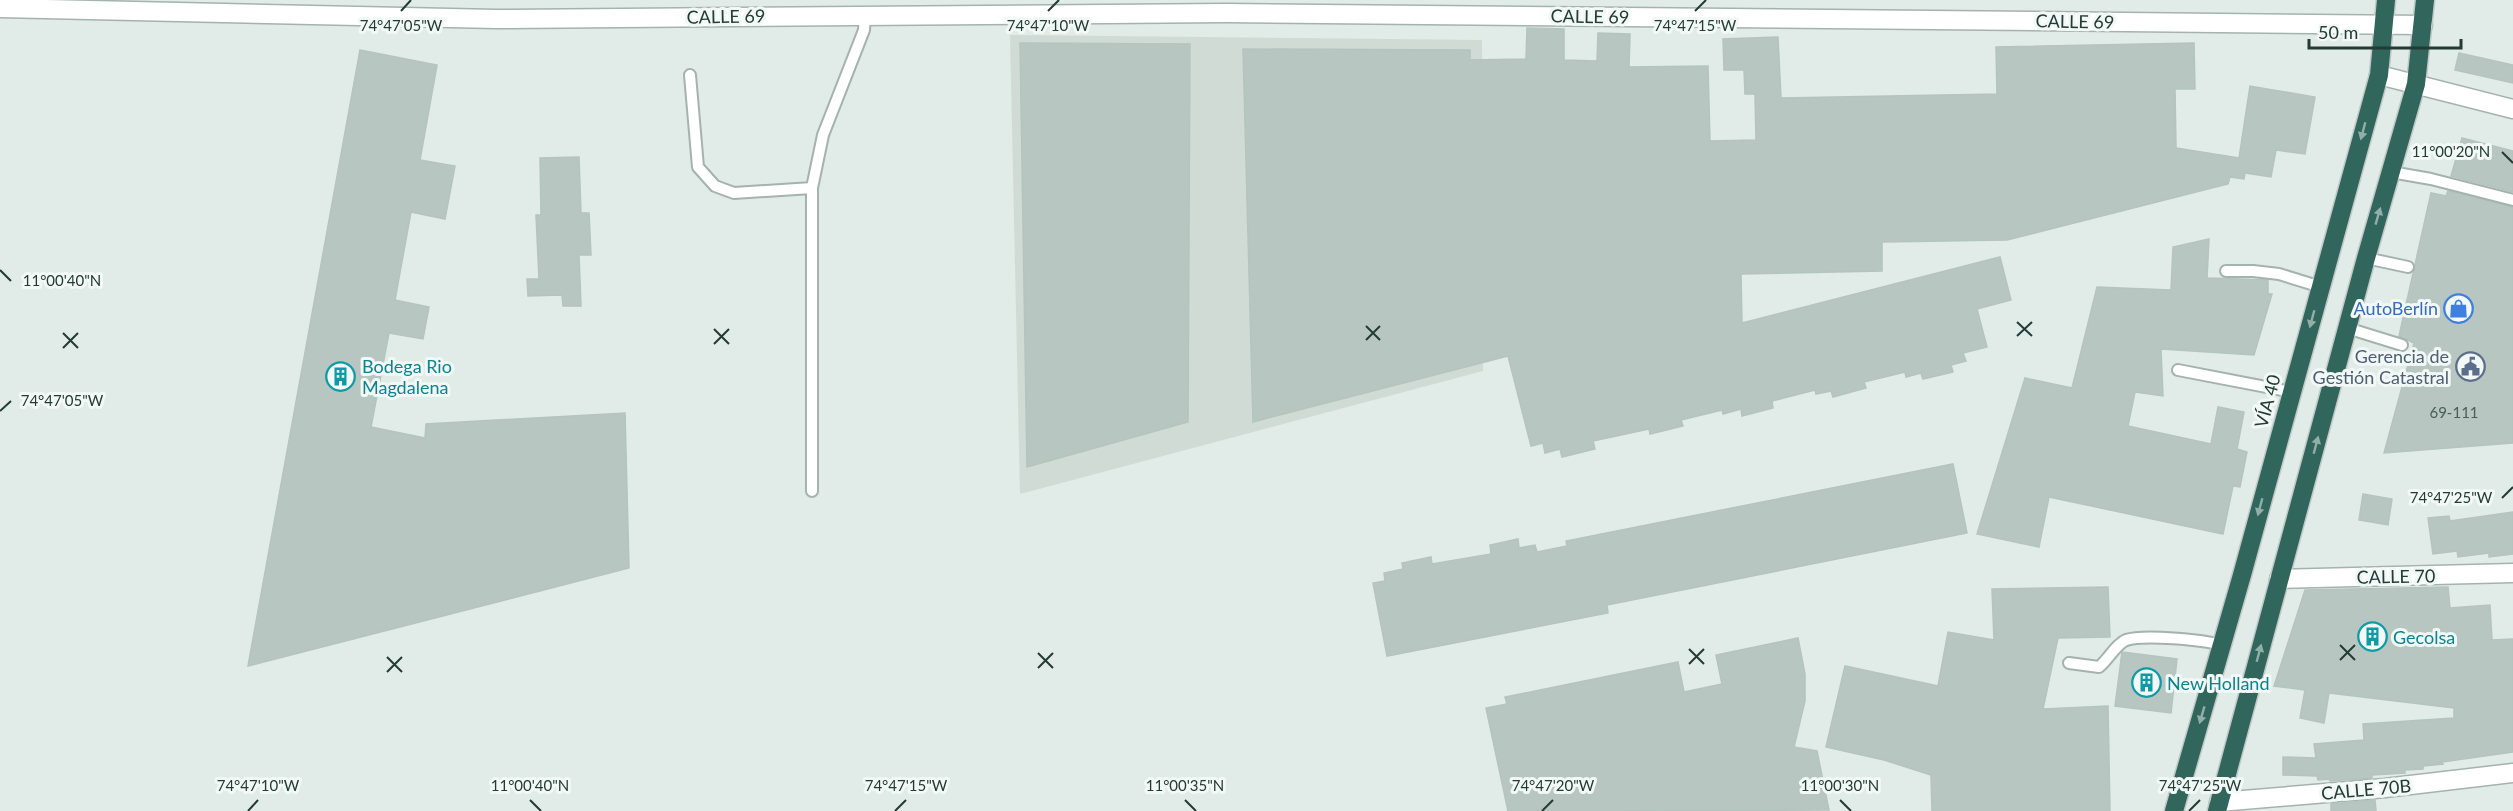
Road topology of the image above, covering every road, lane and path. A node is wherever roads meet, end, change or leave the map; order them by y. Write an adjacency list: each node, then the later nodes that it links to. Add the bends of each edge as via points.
1 (2386, 0): 5 (highway, VÍA 40)
2 (2425, 0): 6 (highway)
3 (0, 8): 4 (street, CALLE 69, via 496,19)
4 (865, 15): 5 (street, CALLE 69, via 1226,13); 12 (lane, via 864,30 823,135)
5 (2385, 24): 6 (street, CALLE 69); 8 (highway, VÍA 40)
6 (2423, 25): 9 (highway)
7 (690, 75): 12 (lane, via 698,167 716,186 734,193)
8 (2379, 75): 9 (street); 17 (highway, VÍA 40, one-way to 17)
9 (2416, 84): 10 (street); 11 (highway)
10 (2513, 109)
11 (2391, 172): 13 (lane); 14 (highway, one-way to 11)
12 (812, 188): 22 (lane)
13 (2513, 200)
14 (2366, 258): 15 (lane); 18 (highway)
15 (2408, 267)
16 (2226, 271): 17 (lane, via 2279,274)
17 (2320, 287): 21 (highway, VÍA 40, one-way to 21)
18 (2347, 328): 19 (lane); 24 (highway, one-way to 18)
19 (2402, 345)
20 (2178, 370): 21 (lane)
21 (2292, 392): 25 (highway, VÍA 40, one-way to 25)
22 (812, 491)
23 (2513, 573): 24 (street, CALLE 70)
24 (2279, 579): 28 (highway, one-way to 24)
25 (2222, 645): 26 (lane, via 2198,639 2136,638 2124,640 2099,667); 29 (highway, VÍA 40, one-way to 29)
26 (2069, 663)
27 (2513, 773): 28 (street, CALLE 70B)
28 (2218, 806)
29 (2174, 811)

